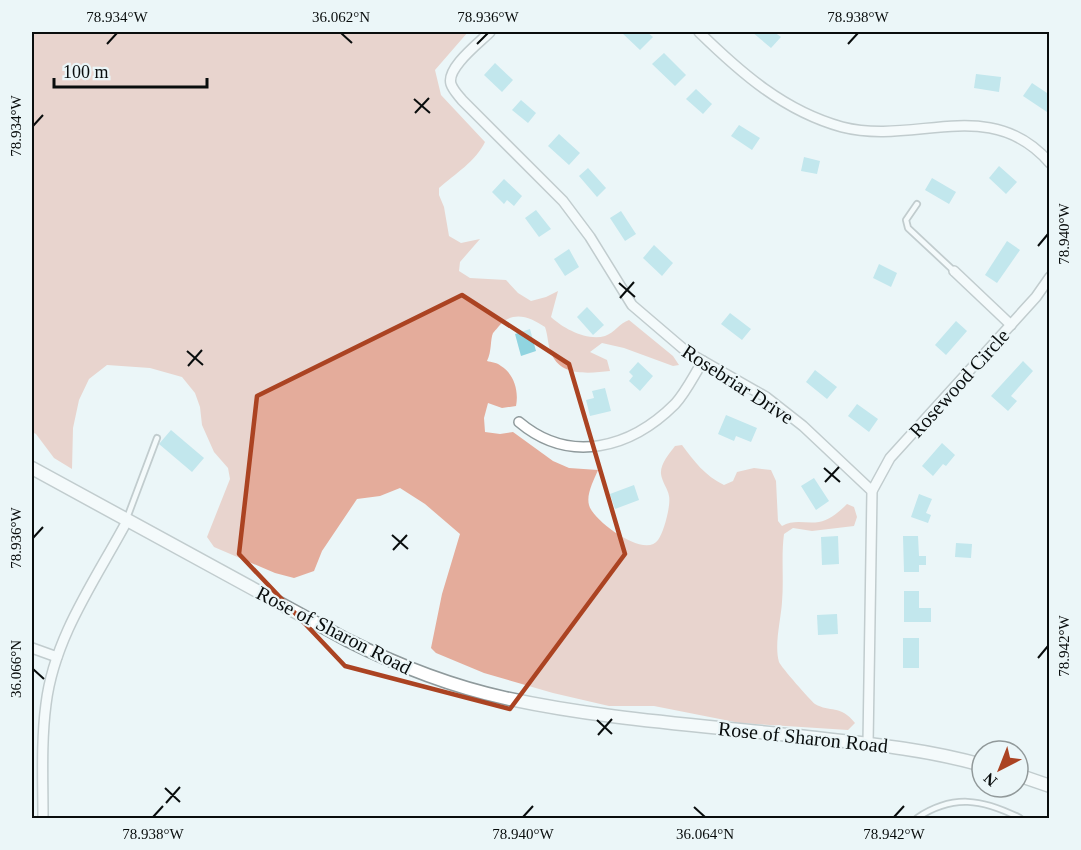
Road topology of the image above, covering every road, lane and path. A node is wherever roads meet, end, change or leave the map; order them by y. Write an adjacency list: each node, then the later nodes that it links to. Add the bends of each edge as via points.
1 (490, 32): 8 (street, Rosebriar Drive, via 456,65 451,84 462,100 573,213 632,305)
2 (699, 32): 3 (street, via 750,79 794,109 817,118 870,131 985,126 1022,138)
3 (1050, 163)
4 (917, 204): 5 (lane, via 906,220 908,228)
5 (954, 271): 7 (street)
6 (1050, 277): 7 (street, Rosewood Circle)
7 (1011, 325): 12 (street, Rosewood Circle, via 890,458)
8 (703, 361): 9 (street, via 680,398 658,418 636,434 601,446 555,443 530,432); 12 (street, Rosebriar Drive, via 766,397)
9 (519, 422)
10 (157, 438): 13 (lane)
11 (32, 468): 13 (street, Rose of Sharon Road)
12 (872, 491): 16 (street)
13 (127, 521): 15 (street, via 69,627); 16 (street, Rose of Sharon Road, via 371,652 475,691 632,718)
14 (32, 648): 15 (street)
15 (57, 657): 20 (street, via 46,703)
16 (868, 744): 17 (street, Rose of Sharon Road)
17 (970, 762)
18 (1030, 780): 19 (street)
19 (1050, 786)
20 (43, 819)
21 (916, 819): 22 (lane, via 938,806 960,801 997,808)
22 (1020, 819)

